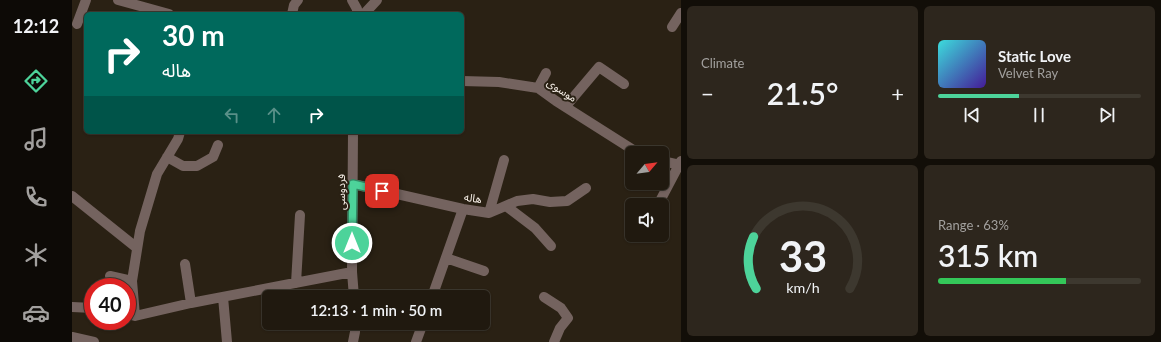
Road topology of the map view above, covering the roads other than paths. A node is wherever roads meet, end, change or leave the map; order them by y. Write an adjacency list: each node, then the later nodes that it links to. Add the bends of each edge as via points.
1 (86, 0): 9 (street)
2 (118, 0): 5 (street)
3 (352, 0): 6 (street)
4 (377, 0): 7 (street)
5 (151, 12)
6 (358, 12)
7 (366, 12)
8 (681, 13): 10 (street)
9 (77, 24)
10 (672, 28)
11 (546, 73): 14 (street)
12 (464, 81): 14 (street, موسوی, via 499,82)
13 (624, 84): 15 (street, via 599,67)
14 (538, 88): 15 (street, موسوی)
15 (566, 106): 19 (street, موسوی)
16 (179, 134): 20 (street)
17 (353, 134): 24 (street, فردوسی)
18 (218, 145): 20 (street, via 213,157 197,166 183,166)
19 (627, 146)
20 (167, 157): 33 (street, via 157,174)
21 (504, 160): 30 (street)
22 (669, 162): 23 (street)
23 (681, 163): 27 (street)
24 (353, 184): 29 (street, هاله); 37 (street, فردوسی)
25 (586, 188): 28 (street, هاله, via 567,201 533,199 517,201)
26 (72, 196): 33 (street)
27 (661, 198)
28 (506, 206): 30 (street, هاله); 32 (street, via 535,228)
29 (463, 209): 30 (street, هاله); 34 (street)
30 (489, 213)
31 (300, 215): 41 (street)
32 (551, 246)
33 (137, 248): 40 (street)
34 (446, 258): 36 (street); 43 (street)
35 (185, 264): 46 (street)
36 (484, 270)
37 (352, 272): 41 (street); 42 (street, فردوسی)
38 (110, 276): 39 (street)
39 (119, 278)
40 (132, 278)
41 (296, 283): 44 (street)
42 (353, 290)
43 (435, 290)
44 (223, 297): 46 (street); 54 (street)
45 (544, 297): 57 (street, via 561,308 568,318)
46 (191, 303): 49 (street)
47 (72, 307): 48 (street)
48 (84, 308)
49 (136, 314)
50 (420, 330): 56 (street)
51 (354, 332): 55 (street)
52 (72, 337): 53 (street)
53 (94, 342)
54 (228, 342)
55 (362, 342)
56 (416, 342)
57 (554, 342)

